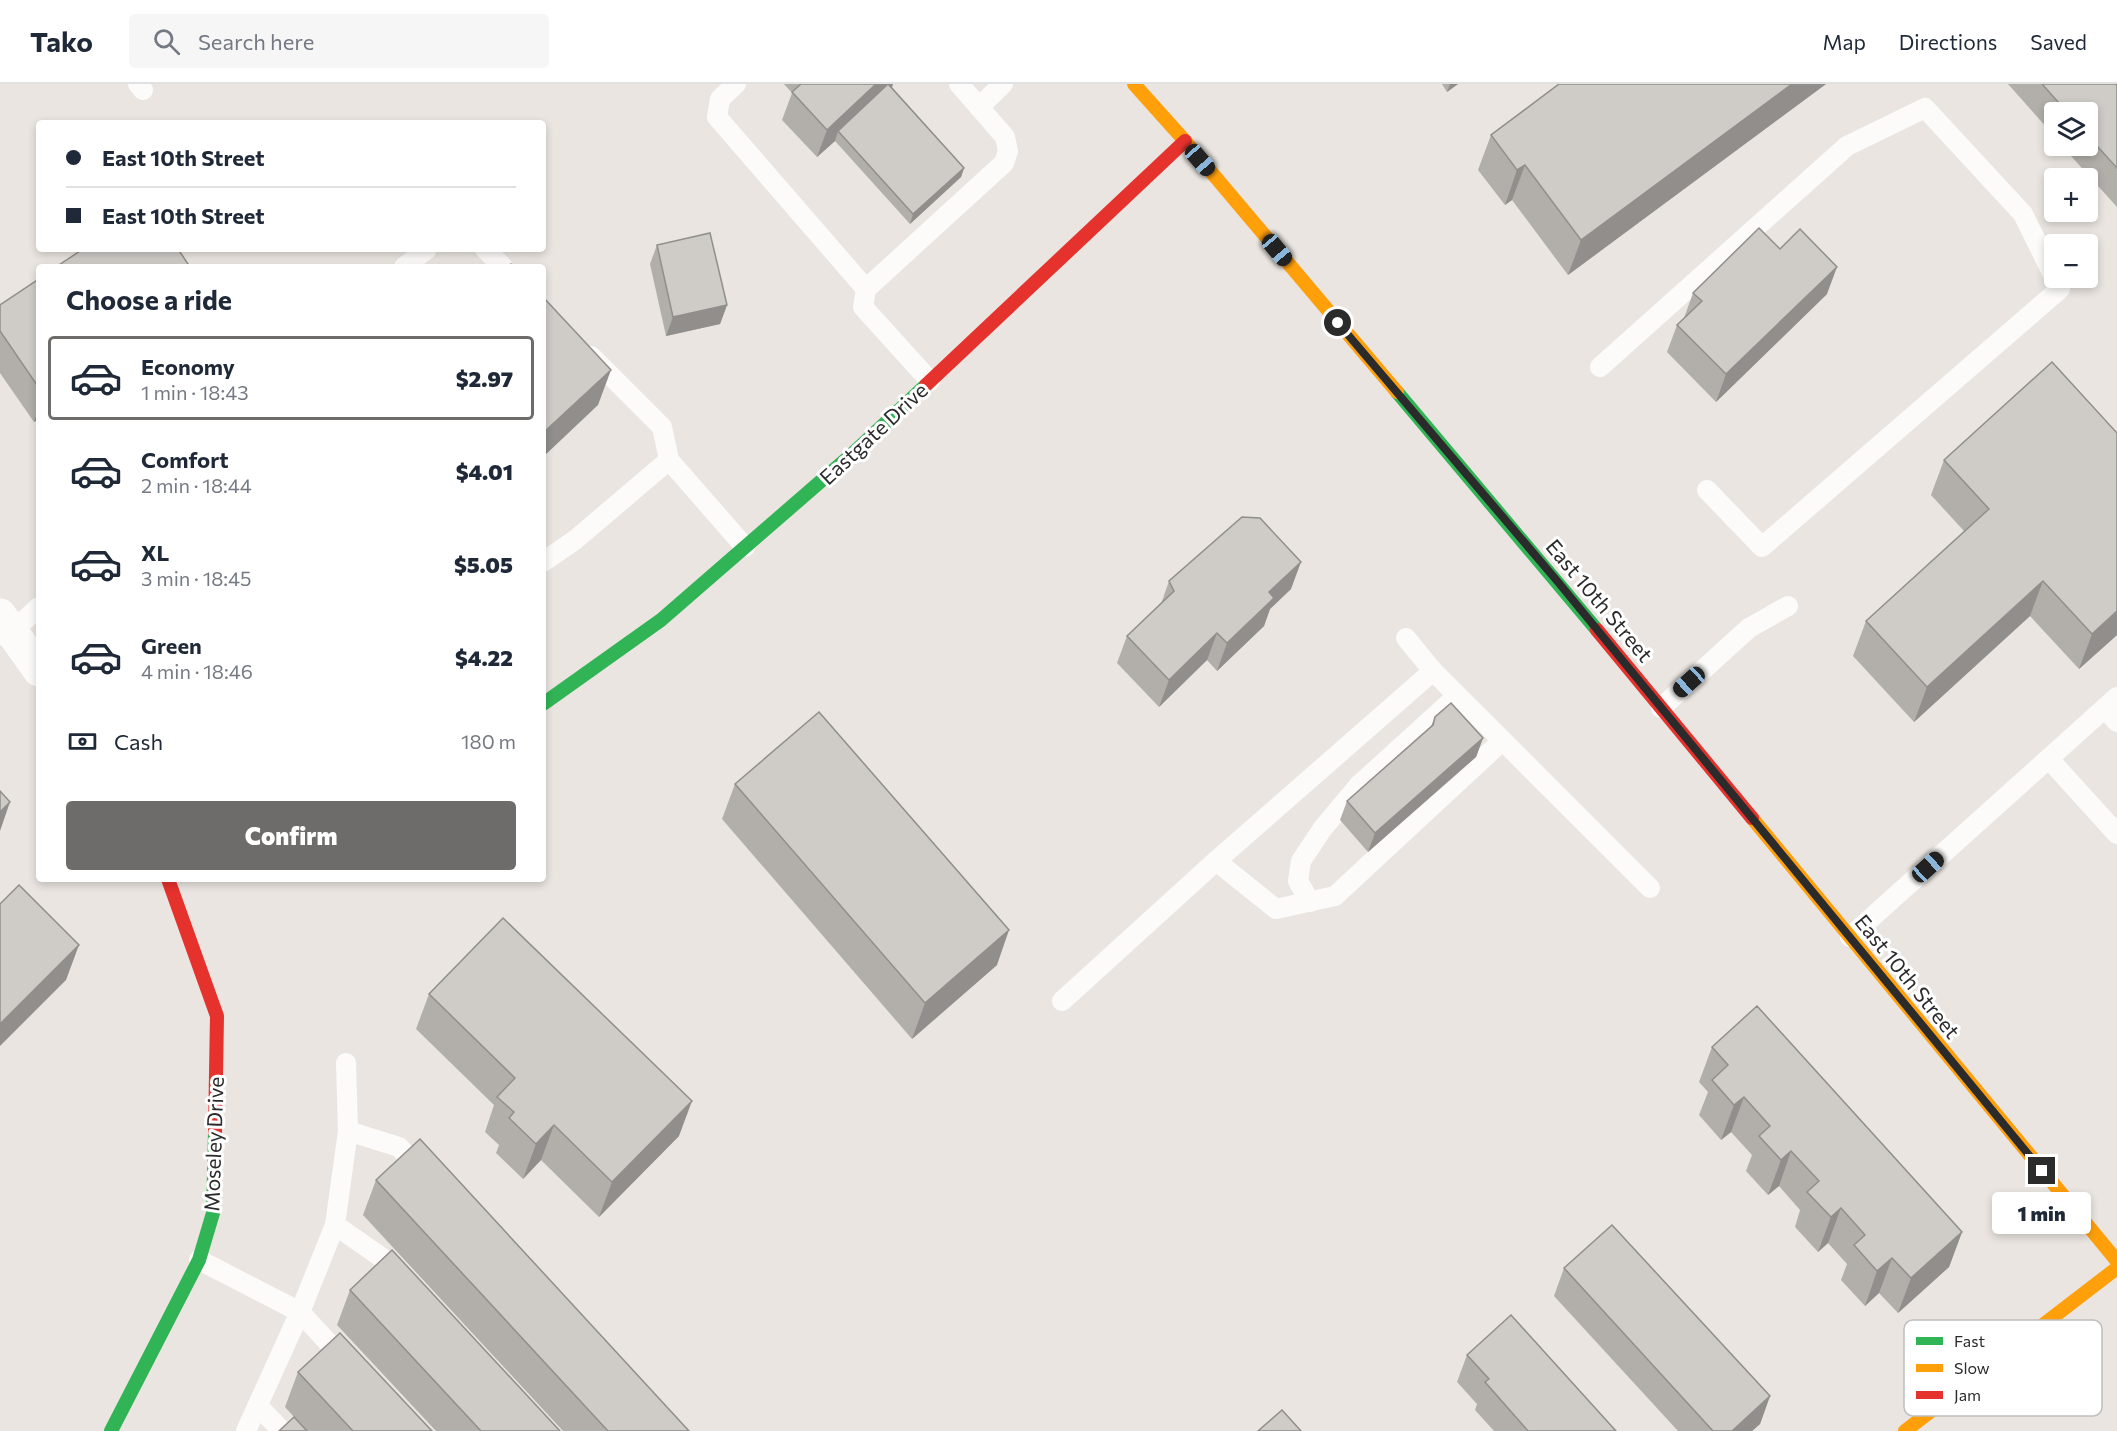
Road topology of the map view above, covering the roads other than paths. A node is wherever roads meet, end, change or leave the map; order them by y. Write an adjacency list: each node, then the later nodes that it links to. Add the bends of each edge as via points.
1 (736, 84): 11 (lane, via 720,99 717,117)
2 (959, 84): 5 (lane)
3 (1004, 84): 5 (lane)
4 (1134, 84): 6 (street, East 10th Street)
5 (979, 107): 11 (lane, via 1005,137 1008,151 1004,163)
6 (1185, 141): 14 (street, Eastgate Drive); 27 (street, East 10th Street)
7 (423, 252): 9 (lane)
8 (488, 252): 10 (lane)
9 (408, 264)
10 (500, 264)
11 (866, 289): 14 (lane, via 863,307)
12 (575, 339): 15 (lane, via 662,427)
13 (1600, 367): 16 (lane, via 1847,146 1925,108 2023,214 2060,289 1762,547)
14 (930, 381): 17 (street, Eastgate Drive)
15 (669, 460): 17 (lane); 18 (lane)
16 (1707, 490)
17 (745, 547): 26 (street, Eastgate Drive, via 661,620)
18 (546, 560)
19 (1788, 606): 27 (lane, via 1749,628)
20 (36, 609): 21 (lane)
21 (4, 630): 23 (street)
22 (1406, 638): 24 (lane)
23 (36, 667)
24 (1433, 671): 25 (lane); 32 (lane)
25 (1457, 696): 29 (lane); 35 (lane, via 1359,785 1323,828 1301,861 1298,881)
26 (546, 702)
27 (1661, 708): 36 (street, East 10th Street)
28 (2113, 709): 30 (lane)
29 (1502, 741): 34 (lane); 35 (lane, via 1335,896)
30 (2049, 759): 31 (lane); 36 (lane)
31 (2117, 834)
32 (1216, 861): 35 (lane, via 1276,909); 37 (lane)
33 (173, 882): 42 (street, Moseley Drive, via 217,1016 213,1214)
34 (1650, 888)
35 (1310, 902)
36 (1850, 937): 43 (street, East 10th Street)
37 (1062, 1001)
38 (346, 1063): 39 (lane)
39 (348, 1131): 40 (lane, via 399,1147); 41 (lane)
40 (439, 1190)
41 (335, 1225): 45 (lane, via 381,1257); 46 (lane)
42 (199, 1260): 46 (lane); 51 (street, Moseley Drive)
43 (2117, 1261)
44 (2117, 1268): 47 (street)
45 (414, 1292)
46 (300, 1312): 48 (lane); 49 (lane)
47 (2049, 1320)
48 (363, 1380)
49 (258, 1406): 52 (lane); 53 (lane)
50 (1925, 1416): 54 (street)
51 (111, 1431)
52 (246, 1431)
53 (282, 1431)
54 (1905, 1431)

